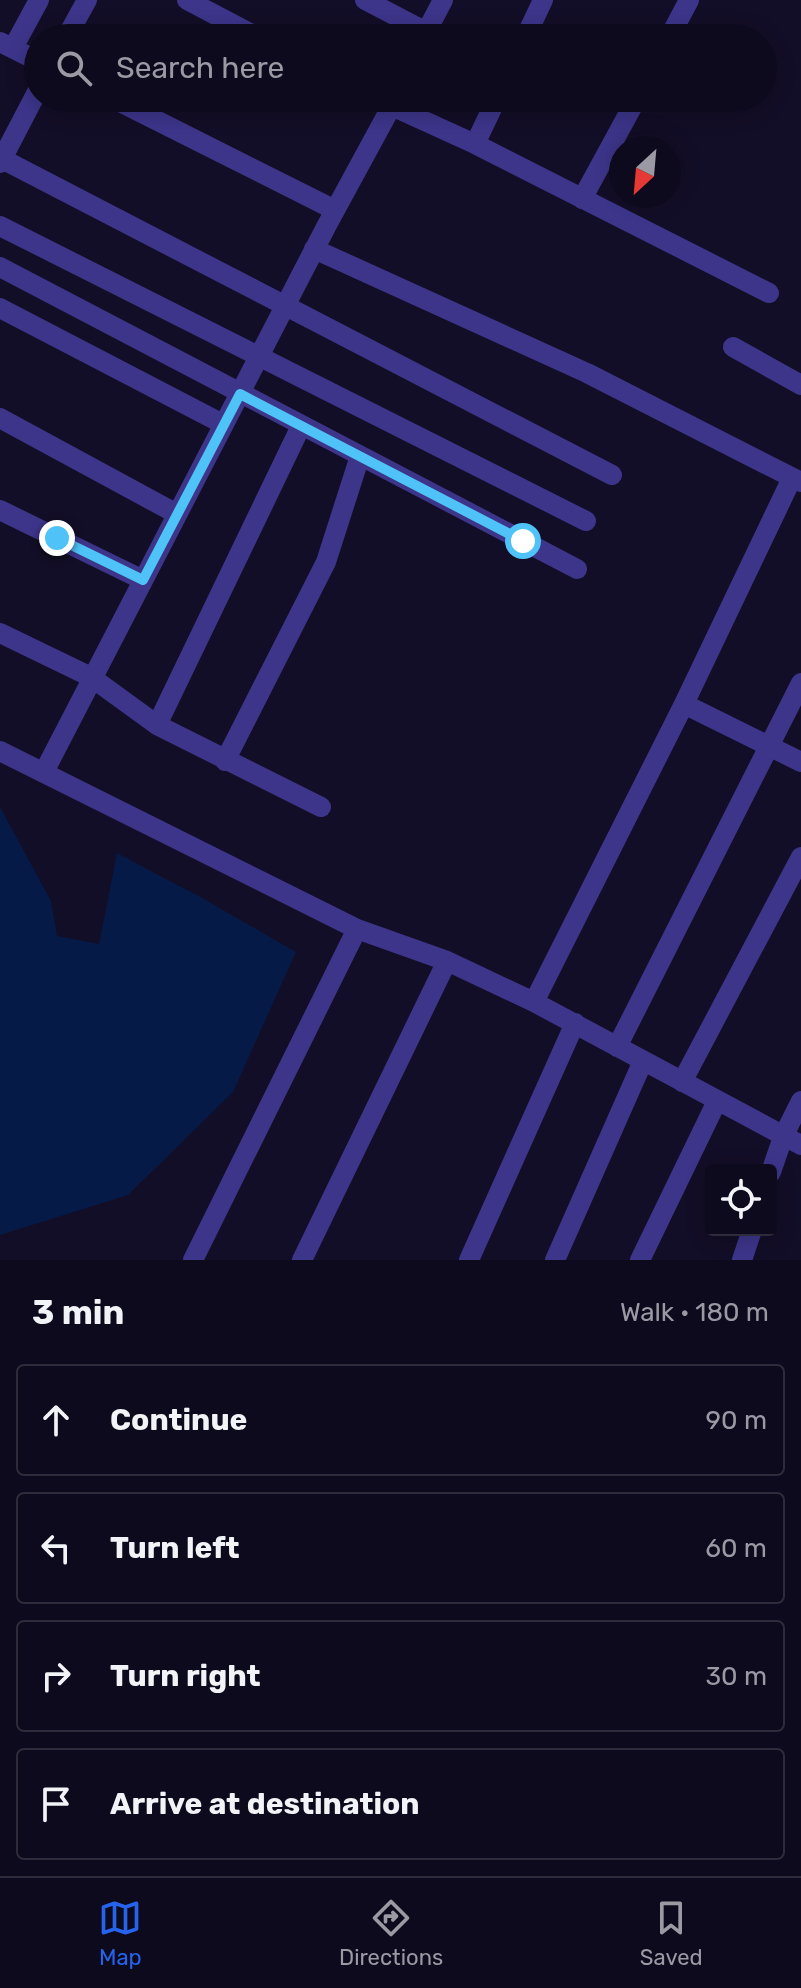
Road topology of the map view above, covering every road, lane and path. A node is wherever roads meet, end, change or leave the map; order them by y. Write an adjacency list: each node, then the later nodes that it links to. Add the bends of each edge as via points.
1 (39, 0): 14 (street)
2 (87, 0): 8 (street)
3 (187, 0): 9 (street)
4 (365, 0): 10 (street)
5 (443, 0): 11 (street)
6 (543, 0): 12 (street)
7 (689, 0): 13 (street)
8 (74, 24)
9 (232, 24)
10 (408, 24)
11 (434, 24)
12 (532, 24)
13 (676, 24)
14 (6, 45): 15 (street)
15 (24, 54)
16 (24, 107): 22 (street)
17 (140, 112): 26 (street)
18 (382, 112): 26 (street)
19 (410, 112): 23 (street)
20 (490, 112): 23 (street)
21 (629, 112): 25 (street)
22 (9, 125): 24 (street)
23 (475, 144): 25 (street)
24 (1, 161): 31 (street)
25 (582, 199): 30 (street)
26 (335, 210): 28 (street)
27 (0, 226): 34 (street)
28 (314, 249): 31 (street); 42 (street, via 587,373)
29 (0, 267): 36 (street)
30 (769, 293)
31 (284, 306): 34 (street); 41 (street)
32 (0, 308): 38 (street)
33 (733, 347): 35 (street)
34 (259, 356): 36 (street); 45 (street)
35 (801, 385)
36 (240, 394): 38 (street); 39 (street)
37 (0, 418): 44 (street)
38 (223, 424): 44 (street)
39 (301, 426): 40 (street); 52 (street)
40 (360, 456): 46 (street); 55 (street, via 326,562)
41 (612, 475)
42 (797, 480): 51 (street)
43 (0, 510): 47 (street)
44 (177, 514): 47 (street)
45 (586, 521)
46 (577, 569)
47 (143, 580): 49 (street)
48 (0, 633): 49 (street)
49 (91, 677): 52 (street); 57 (street)
50 (801, 683): 53 (street)
51 (684, 704): 53 (street); 62 (street)
52 (157, 725): 55 (street)
53 (767, 746): 56 (street); 64 (street)
54 (0, 751): 57 (street)
55 (225, 761): 58 (street)
56 (801, 762)
57 (44, 772): 60 (street)
58 (321, 807)
59 (801, 857): 66 (street)
60 (357, 929): 61 (street); 72 (street)
61 (447, 961): 62 (street); 73 (street)
62 (534, 1002): 63 (street)
63 (575, 1023): 64 (street); 74 (street)
64 (617, 1047): 65 (street)
65 (643, 1061): 66 (street); 75 (street)
66 (682, 1082): 67 (street)
67 (717, 1101): 69 (street); 76 (street)
68 (801, 1101): 69 (street)
69 (792, 1141): 70 (street)
70 (776, 1164)
71 (750, 1236): 77 (street)
72 (193, 1260)
73 (302, 1260)
74 (469, 1260)
75 (555, 1260)
76 (640, 1260)
77 (742, 1260)

